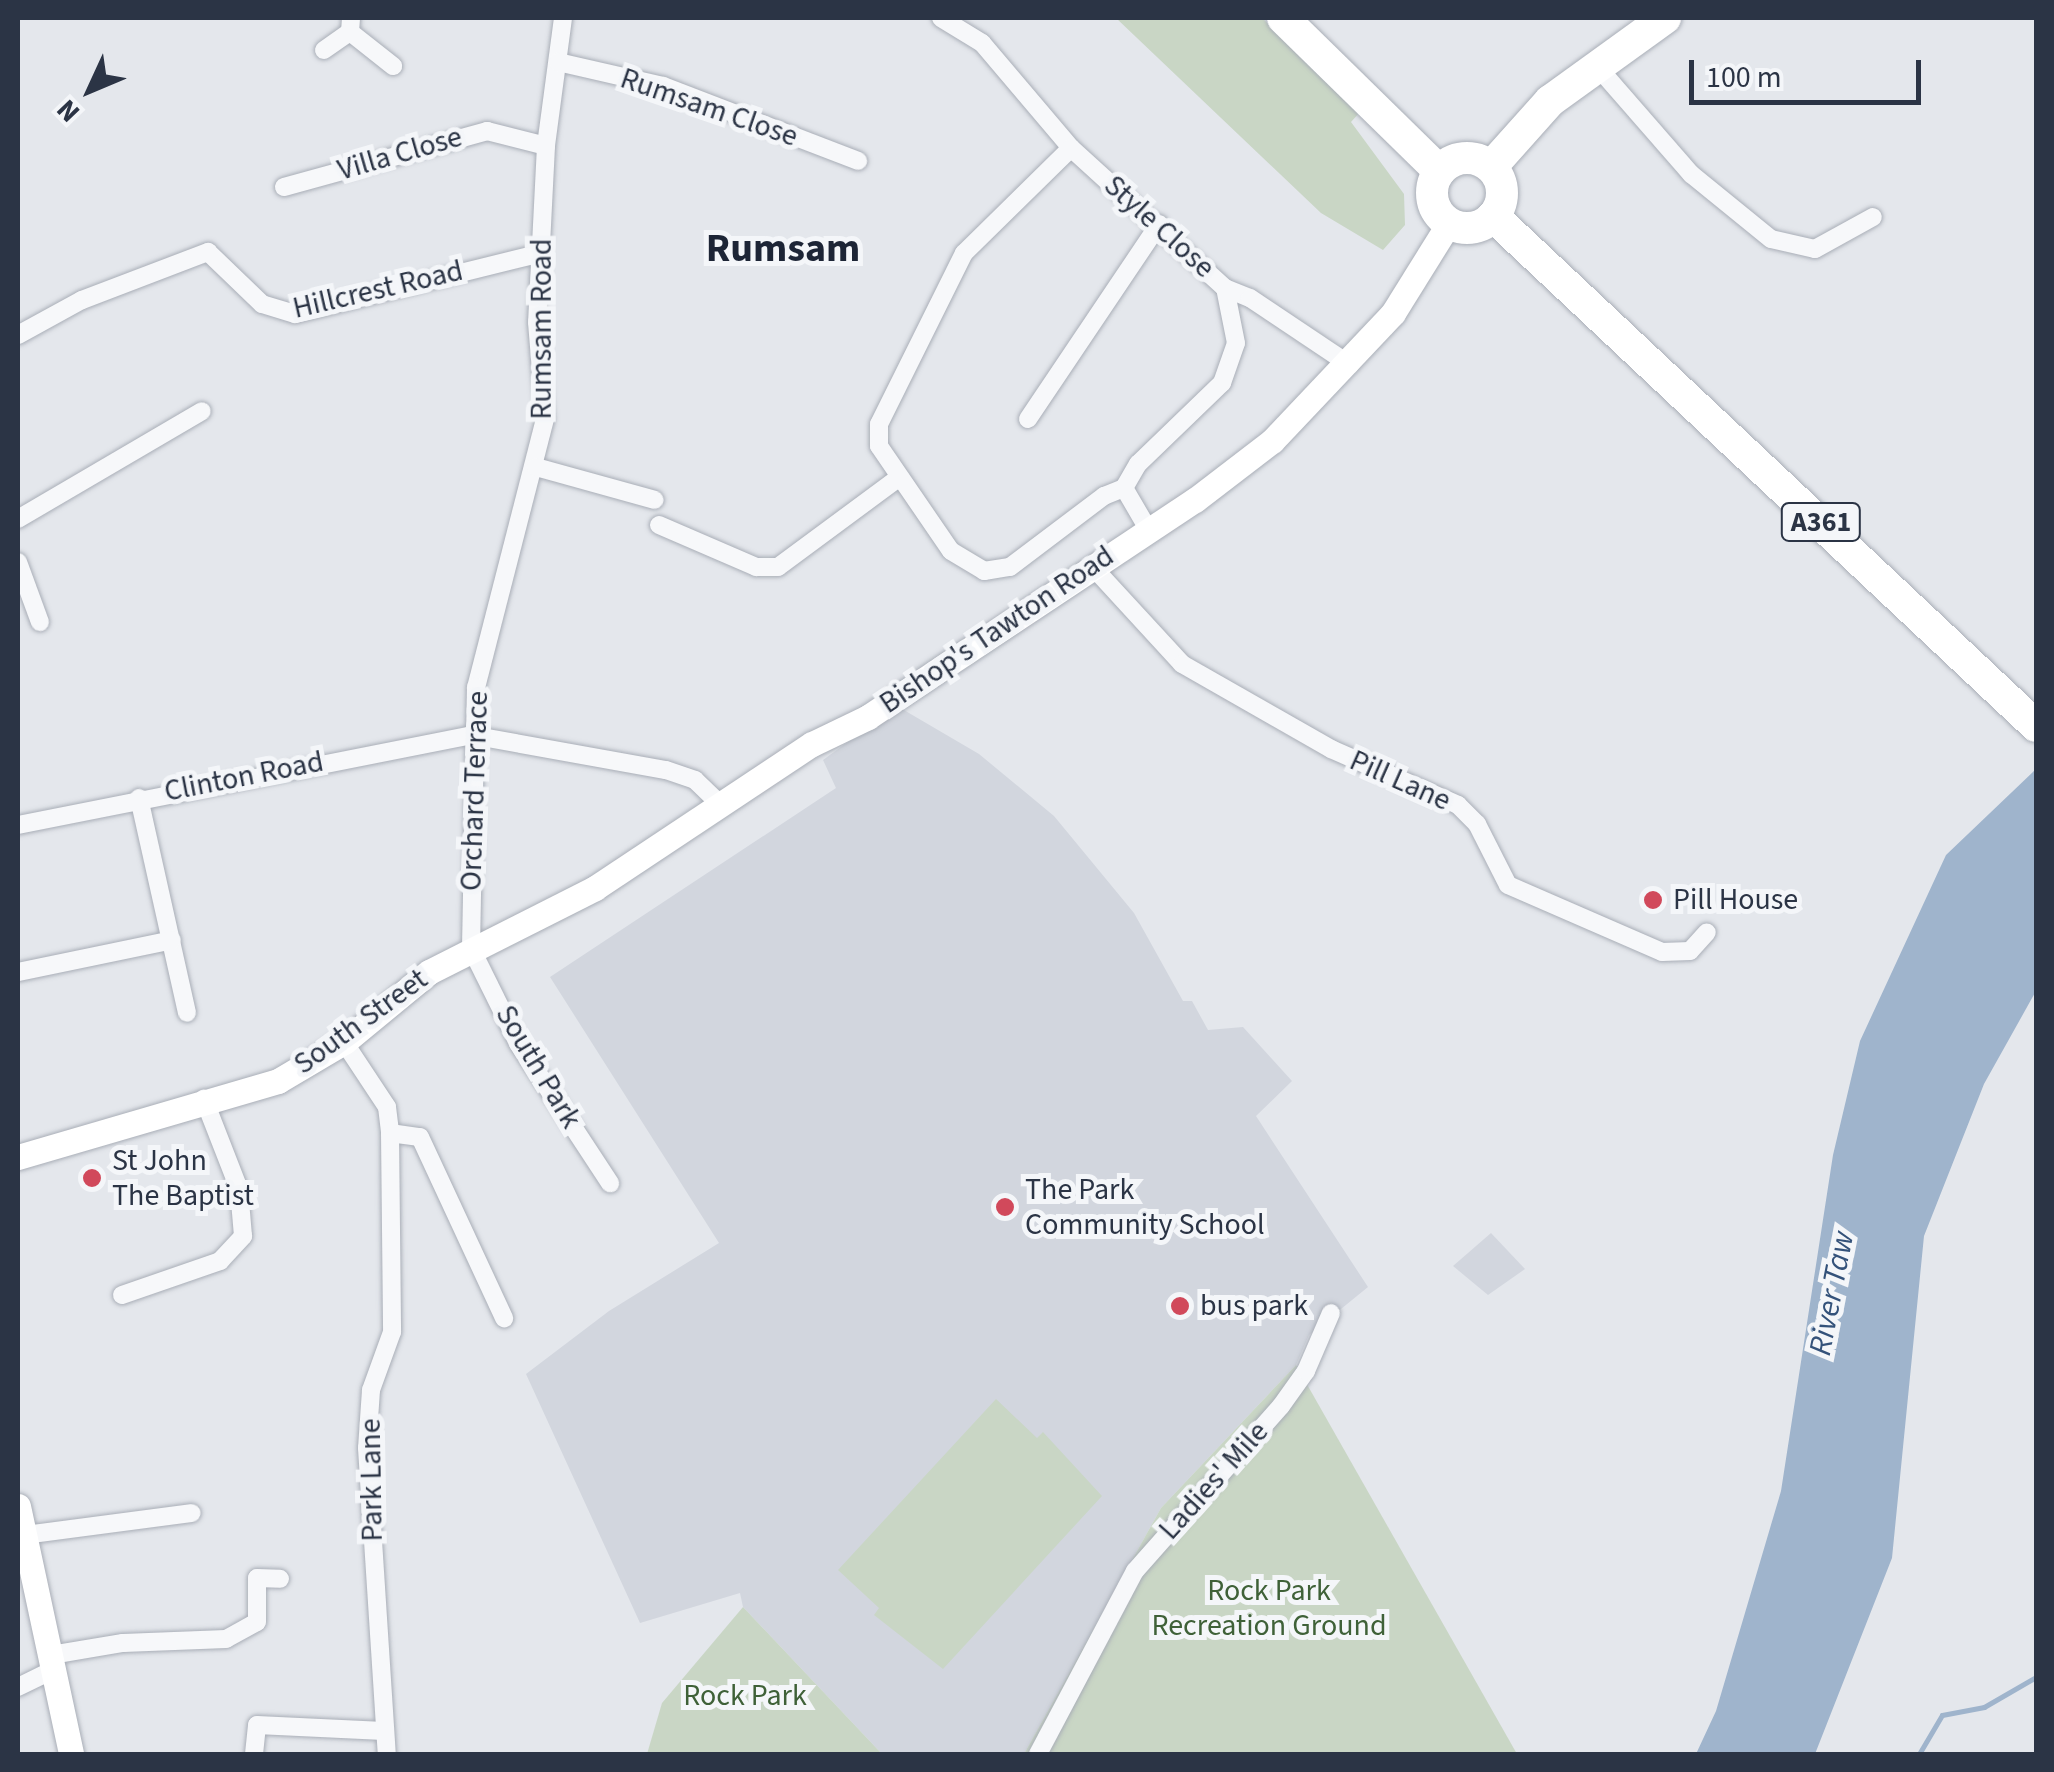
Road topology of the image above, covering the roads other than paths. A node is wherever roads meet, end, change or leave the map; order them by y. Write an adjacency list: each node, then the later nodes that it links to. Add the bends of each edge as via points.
1 (563, 18): 7 (street, Rumsam Road)
2 (941, 18): 11 (street, Style Close, via 982,43)
3 (1283, 18): 14 (highway)
4 (1664, 18): 8 (highway)
5 (350, 25): 6 (street); 9 (street)
6 (324, 50)
7 (558, 62): 10 (street, Rumsam Road); 12 (street, Rumsam Close, via 663,86)
8 (1596, 65): 13 (highway, via 1550,102); 17 (street, via 1691,174 1771,239 1815,249)
9 (393, 66)
10 (546, 146): 15 (street, Villa Close, via 487,131 314,188); 20 (street, Rumsam Road)
11 (1071, 148): 19 (street, Style Close); 27 (street, via 954,272 879,424 881,453)
12 (858, 160)
13 (1491, 168): 14 (highway, via 1470,158); 16 (highway, via 1501,186)
14 (1439, 171): 18 (highway, via 1434,205)
15 (284, 187)
16 (1494, 216): 18 (highway, via 1468,228); 37 (highway, A361)
17 (1873, 217)
18 (1449, 223): 23 (main road, Bishop's Tawton Road, via 1424,270)
19 (1159, 224): 21 (street, Style Close); 25 (street)
20 (540, 254): 22 (street, Hillcrest Road, via 295,314 262,304 234,270 208,252 82,300); 26 (street, Rumsam Road, via 536,322 545,419)
21 (1225, 288): 23 (street, Style Close); 28 (street, via 1236,343 1222,383 1138,464)
22 (18, 334)
23 (1350, 365): 32 (main road, Bishop's Tawton Road, via 1272,441)
24 (202, 411): 30 (street)
25 (1028, 419)
26 (536, 467): 29 (street); 35 (street, Rumsam Road)
27 (897, 478): 28 (street, via 958,559 993,571 1010,567); 31 (street, via 778,567 756,567)
28 (1124, 488): 32 (street)
29 (655, 500)
30 (18, 519)
31 (660, 524)
32 (1148, 529): 34 (main road, Bishop's Tawton Road)
33 (18, 562): 36 (street)
34 (1092, 566): 40 (main road, Bishop's Tawton Road, via 868,717 812,744); 42 (street, Pill Lane, via 1182,664 1331,749 1458,805 1476,824 1508,886 1662,952 1690,951)
35 (504, 577): 38 (street, Orchard Terrace)
36 (40, 622)
37 (2036, 726)
38 (472, 735): 39 (street, Clinton Road); 40 (street, via 666,770 695,780); 44 (street, Orchard Terrace)
39 (139, 798): 41 (street, Clinton Road); 43 (street)
40 (720, 804): 44 (main road, Bishop's Tawton Road, via 594,888)
41 (18, 826)
42 (1707, 932)
43 (172, 940): 45 (street); 46 (street)
44 (471, 948): 47 (main road, South Street, via 430,972); 51 (street, South Park, via 518,1043)
45 (18, 972)
46 (187, 1012)
47 (344, 1042): 48 (main road, South Street, via 278,1080); 49 (street, Park Lane, via 387,1107)
48 (204, 1099): 50 (main road, South Street); 52 (street, via 239,1189 242,1236 220,1261)
49 (390, 1133): 54 (street, via 420,1137); 61 (street, Park Lane, via 392,1332 372,1384 367,1448)
50 (18, 1157)
51 (610, 1183)
52 (122, 1295)
53 (1332, 1313): 65 (street, Ladies' Mile, via 1306,1371 1280,1406 1136,1572)
54 (504, 1318)
55 (18, 1506): 57 (main road)
56 (192, 1513): 57 (street)
57 (24, 1549): 59 (main road)
58 (280, 1579): 59 (street, via 257,1578 257,1622 226,1638 123,1642)
59 (52, 1663): 60 (street); 62 (main road)
60 (18, 1687)
61 (384, 1732): 63 (street, via 256,1725); 64 (street, Park Lane)
62 (70, 1754)
63 (254, 1754)
64 (386, 1754)
65 (1038, 1754)

